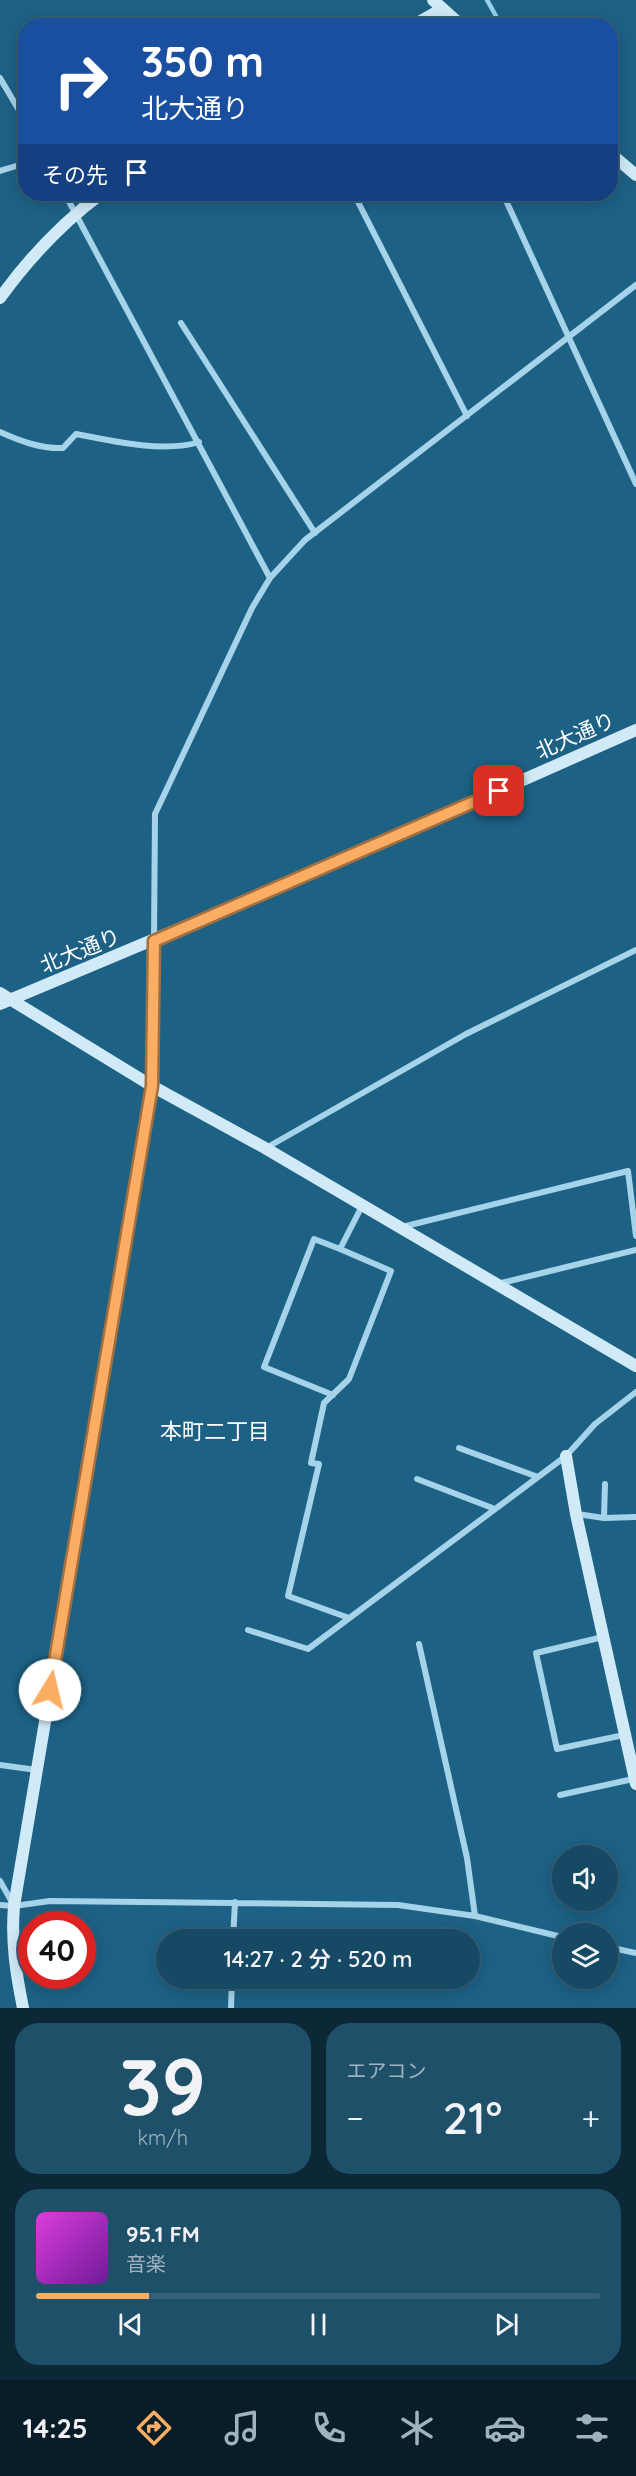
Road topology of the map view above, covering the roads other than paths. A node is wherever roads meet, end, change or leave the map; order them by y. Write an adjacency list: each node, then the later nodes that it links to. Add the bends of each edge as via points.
1 (433, 0): 2 (street)
2 (442, 9): 3 (street); 4 (street)
3 (431, 18)
4 (453, 18)
5 (0, 78): 6 (street)
6 (18, 108)
7 (618, 160): 10 (street)
8 (18, 165): 9 (street)
9 (0, 171)
10 (636, 175)
11 (69, 201): 15 (street)
12 (91, 201): 15 (street)
13 (358, 201): 20 (street)
14 (506, 201): 19 (street)
15 (75, 213): 17 (street, via 36,252); 22 (street)
16 (636, 285): 19 (street)
17 (0, 298)
18 (181, 323): 24 (street)
19 (568, 338): 20 (street); 23 (street)
20 (467, 416): 24 (street)
21 (0, 432): 22 (street, via 48,448 63,448 76,434 172,446)
22 (199, 442): 25 (street)
23 (636, 484)
24 (315, 533): 25 (street)
25 (270, 578): 27 (street, via 252,608 155,814)
26 (636, 730): 27 (street, 北大通り)
27 (154, 941): 29 (street, 北大通り); 30 (street)
28 (636, 950): 31 (street, via 466,1034)
29 (4, 999): 30 (street)
30 (152, 1086): 31 (street); 56 (street)
31 (265, 1148): 32 (street)
32 (362, 1206): 33 (street); 35 (street)
33 (399, 1228): 34 (street, via 628,1171); 37 (street)
34 (636, 1236)
35 (339, 1249): 40 (street, via 391,1271 349,1379); 40 (street, via 314,1239 264,1367)
36 (636, 1250): 37 (street)
37 (495, 1284): 38 (street)
38 (636, 1366)
39 (636, 1392): 42 (street, via 595,1424)
40 (333, 1395): 50 (street, via 324,1403 311,1463 319,1464 288,1596)
41 (459, 1448): 43 (street)
42 (566, 1456): 43 (street); 47 (street)
43 (538, 1477): 46 (street)
44 (417, 1479): 46 (street)
45 (605, 1484): 49 (street)
46 (495, 1509): 50 (street)
47 (576, 1514): 49 (street); 52 (street)
48 (636, 1517): 49 (street)
49 (604, 1518)
50 (349, 1618): 51 (street, via 308,1649)
51 (248, 1630)
52 (603, 1637): 54 (street); 54 (street, via 536,1653 558,1749)
53 (419, 1644): 63 (street, via 467,1858)
54 (624, 1735): 57 (street)
55 (0, 1766): 56 (street)
56 (37, 1770): 62 (street)
57 (635, 1782): 58 (street)
58 (560, 1795)
59 (0, 1881): 62 (street)
60 (235, 1902): 62 (street, via 50,1901); 63 (street, via 398,1905); 64 (street)
61 (0, 1905): 62 (street)
62 (14, 1906): 69 (street, via 14,1962)
63 (475, 1917): 65 (street)
64 (234, 1929)
65 (552, 1935)
66 (618, 1949): 67 (street)
67 (636, 1953)
68 (232, 1989): 70 (street)
69 (23, 2008)
70 (231, 2008)

